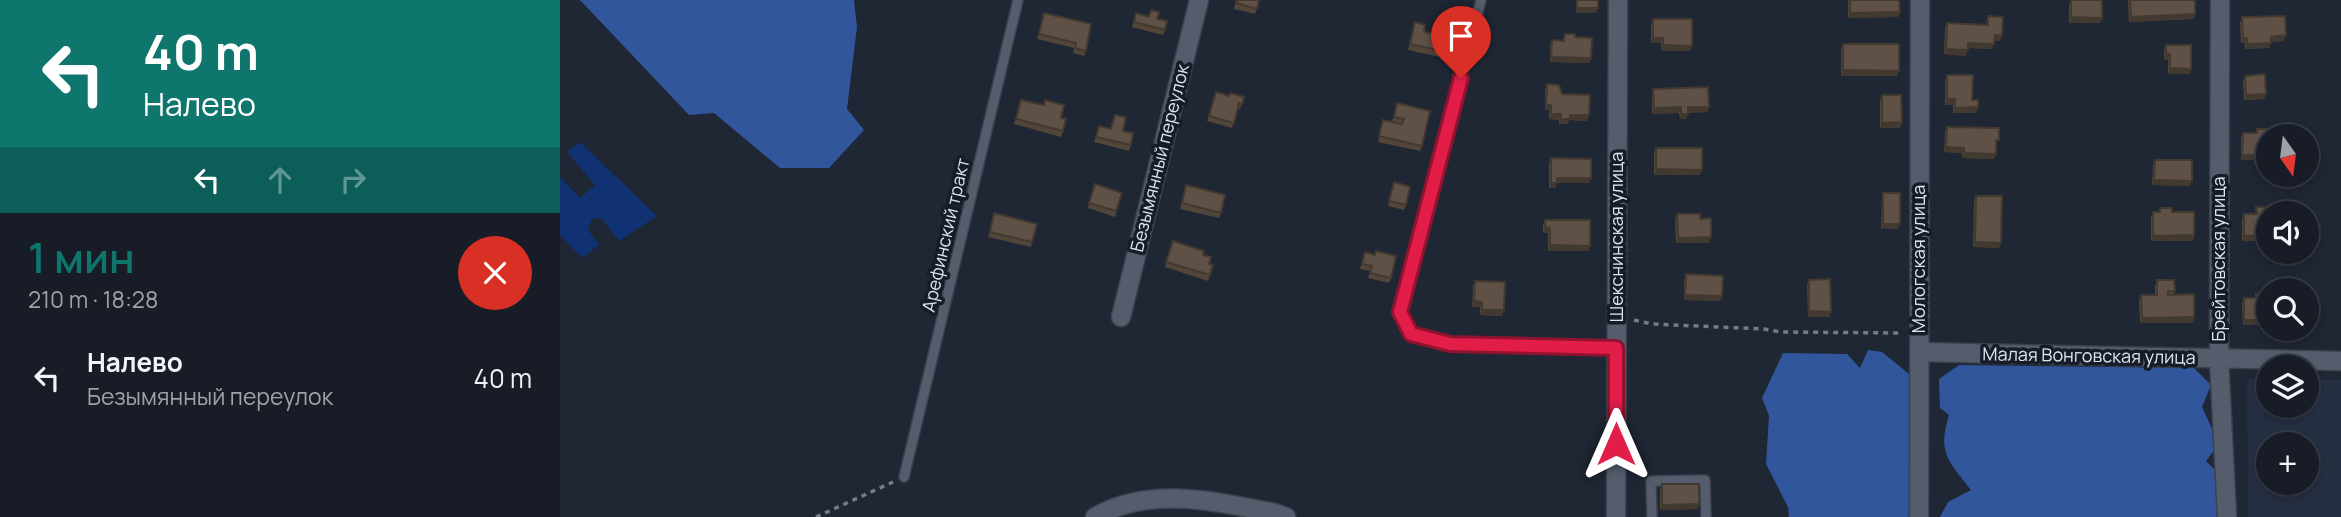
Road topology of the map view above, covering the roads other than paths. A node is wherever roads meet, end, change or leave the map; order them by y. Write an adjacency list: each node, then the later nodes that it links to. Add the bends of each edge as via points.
1 (1018, 0): 12 (lane, Арефинский тракт)
2 (1199, 0): 7 (street, Безымянный переулок)
3 (1481, 0): 8 (lane, via 1400,312 1411,334 1450,344)
4 (1618, 0): 8 (street, Шекснинская улица)
5 (1920, 0): 9 (street, Мологская улица)
6 (2220, 0): 10 (street, Брейтовская улица)
7 (1121, 317)
8 (1616, 348): 15 (street, Шекснинская улица)
9 (1920, 352): 10 (street, Малая Вонговская улица); 18 (street, Мологская улица)
10 (2219, 359): 11 (street, Малая Вонговская улица); 19 (street, Брейтовская улица)
11 (2341, 361)
12 (905, 477)
13 (1095, 517): 14 (street, via 1136,502 1193,498)
14 (1286, 517)
15 (1616, 517)
16 (1652, 517): 17 (lane, via 1651,481 1706,480)
17 (1706, 517)
18 (1919, 517)
19 (2227, 517)

